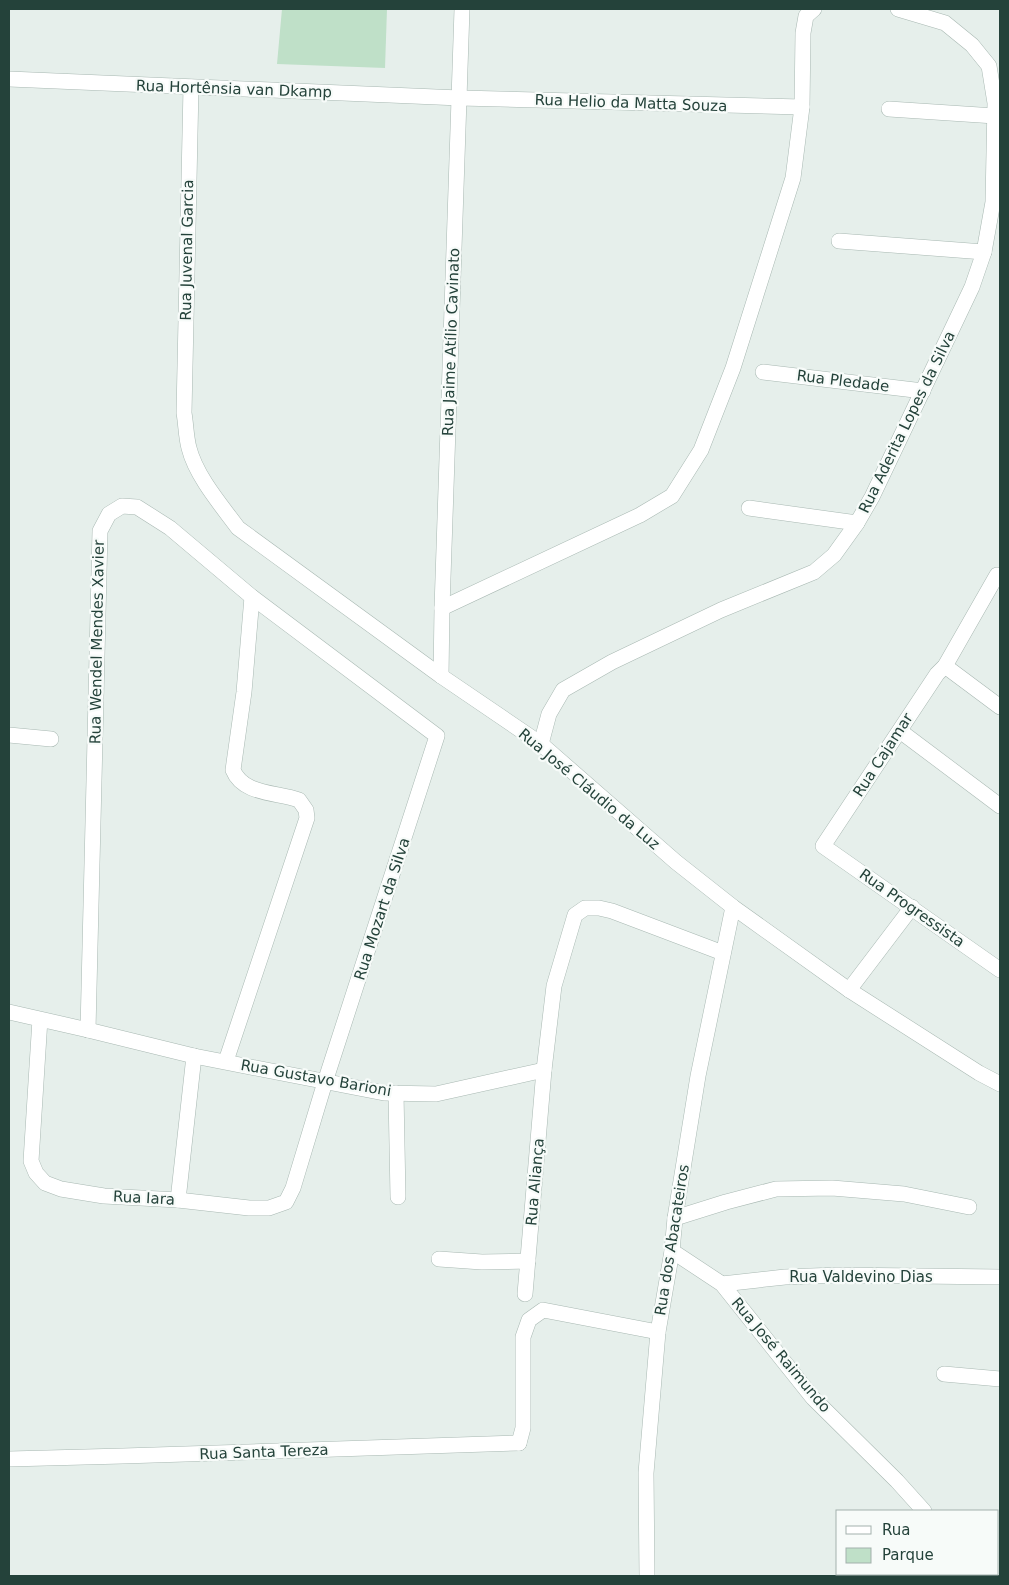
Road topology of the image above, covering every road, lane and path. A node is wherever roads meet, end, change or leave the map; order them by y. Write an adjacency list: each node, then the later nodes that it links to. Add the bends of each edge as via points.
1 (462, 9): 6 (street, Rua Jaime Atílio Cavinato)
2 (814, 9): 7 (street, via 806,16 803,33)
3 (898, 9): 9 (street, Rua Aderita Lopes da Silva, via 945,23 972,45 989,66)
4 (9, 79): 5 (street, Rua Hortênsia van Dkamp)
5 (191, 87): 6 (street, Rua Hortênsia van Dkamp); 14 (street, Rua Juvenal Garcia)
6 (460, 98): 7 (street, Rua Helio da Matta Souza); 19 (street, Rua Jaime Atílio Cavinato)
7 (802, 107): 19 (street, via 792,178 733,368 701,450 672,496 640,515)
8 (889, 109): 9 (street)
9 (996, 116): 11 (street, Rua Aderita Lopes da Silva, via 993,202)
10 (840, 241): 11 (street)
11 (984, 252): 13 (street, Rua Aderita Lopes da Silva, via 972,287)
12 (763, 372): 13 (street, Rua Pledade)
13 (923, 391): 16 (street, Rua Aderita Lopes da Silva)
14 (184, 413): 21 (street, Rua José Cláudio da Luz, via 189,449 197,467 238,528)
15 (749, 508): 16 (street)
16 (857, 522): 27 (street, Rua Aderita Lopes da Silva, via 834,556 814,572 721,610 612,662 563,690 549,714)
17 (998, 576): 20 (street)
18 (252, 596): 25 (street, Rua Wendel Mendes Xavier); 37 (street, Rua Wendel Mendes Xavier, via 170,528 137,507 122,506 104,521 100,531); 39 (street, via 233,770 236,779 250,788 300,800 306,810 306,818)
19 (442, 608): 21 (street, Rua Jaime Atílio Cavinato)
20 (945, 666): 22 (street); 23 (street, Rua Cajamar)
21 (441, 676): 27 (street, Rua José Cláudio da Luz)
22 (1000, 707)
23 (900, 731): 28 (street); 29 (street, Rua Cajamar)
24 (9, 734): 26 (street)
25 (437, 736): 41 (street, Rua Mozart da Silva)
26 (52, 739)
27 (541, 744): 30 (street, Rua José Cláudio da Luz)
28 (1000, 806)
29 (823, 846): 31 (street, Rua Progressista)
30 (732, 907): 32 (street, Rua dos Abacateiros); 34 (street, Rua José Cláudio da Luz)
31 (912, 907): 33 (street, Rua Progressista); 34 (street)
32 (723, 953): 40 (street, Rua Aliança, via 612,911 585,908 575,916 554,986); 47 (street, Rua dos Abacateiros, via 698,1076)
33 (1000, 970)
34 (849, 990): 42 (street, Rua José Cláudio da Luz)
35 (9, 1012): 36 (street, Rua Gustavo Barioni)
36 (40, 1019): 37 (street, Rua Gustavo Barioni); 45 (street, Rua Iara, via 31,1161 36,1174 45,1183 61,1189 104,1196)
37 (88, 1030): 38 (street, Rua Gustavo Barioni)
38 (194, 1056): 39 (street, Rua Gustavo Barioni); 45 (street)
39 (226, 1061): 41 (street, Rua Gustavo Barioni)
40 (544, 1070): 43 (street, Rua Gustavo Barioni, via 436,1094); 50 (street, Rua Aliança)
41 (325, 1082): 43 (street, Rua Gustavo Barioni); 45 (street, Rua Iara, via 286,1202 269,1208 249,1208)
42 (1000, 1084)
43 (396, 1093): 44 (street)
44 (398, 1197)
45 (178, 1200)
46 (968, 1207): 47 (street, via 904,1194 832,1188 776,1189)
47 (675, 1218): 48 (street, Rua dos Abacateiros)
48 (672, 1251): 52 (street, Rua José Raimundo); 54 (street, Rua dos Abacateiros)
49 (439, 1259): 50 (street)
50 (528, 1261): 53 (street, Rua Aliança)
51 (1000, 1277): 52 (street, Rua Valdevino Dias, via 837,1275)
52 (722, 1284): 58 (street, Rua José Raimundo, via 813,1398)
53 (525, 1294)
54 (658, 1332): 57 (street, Rua Santa Tereza, via 543,1310 529,1320 523,1337 523,1428 519,1443); 59 (street, Rua dos Abacateiros, via 646,1473)
55 (944, 1374): 56 (street)
56 (1000, 1379)
57 (9, 1459)
58 (923, 1510)
59 (647, 1576)

